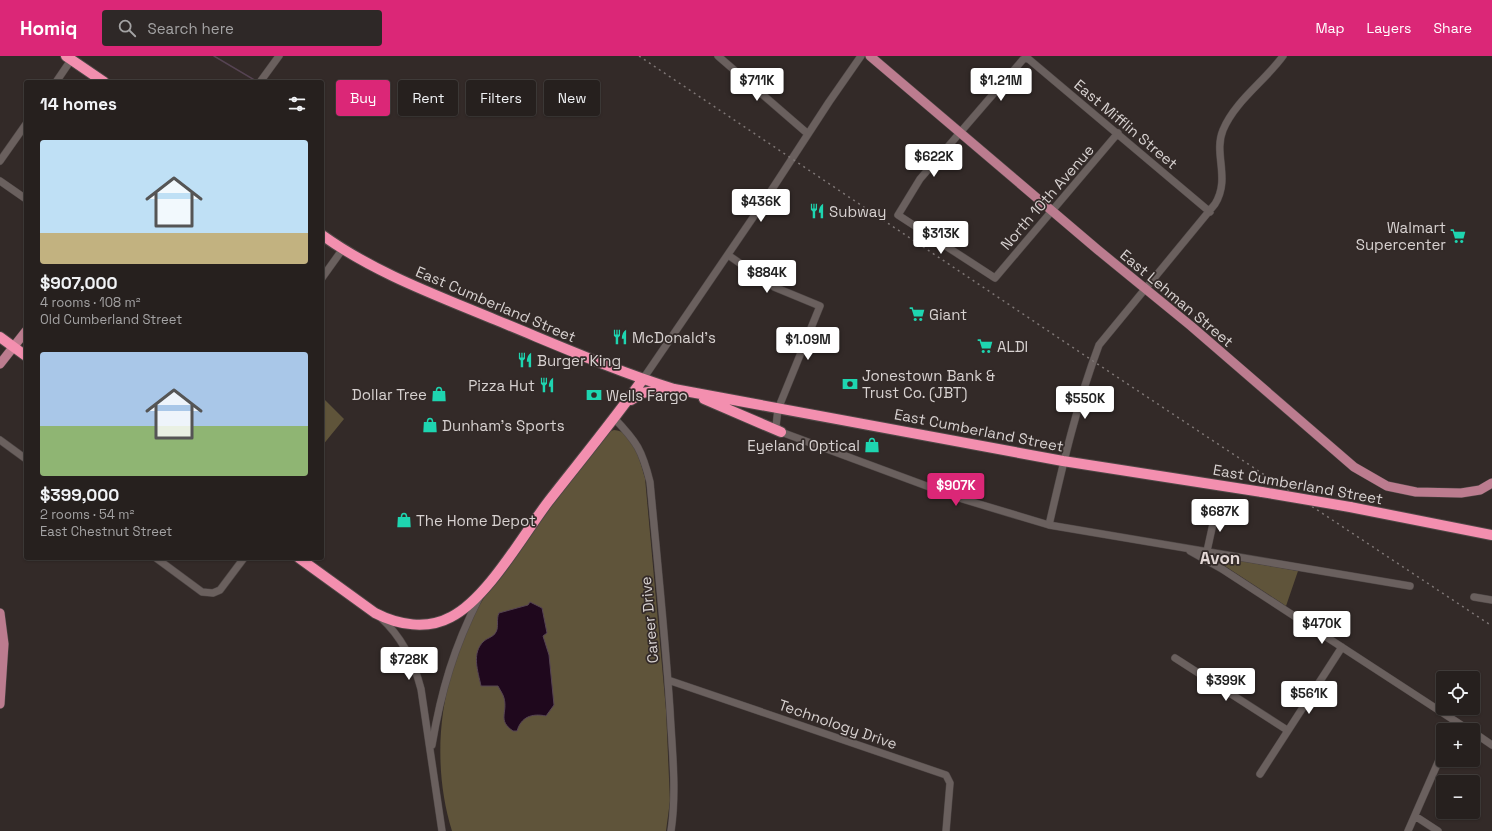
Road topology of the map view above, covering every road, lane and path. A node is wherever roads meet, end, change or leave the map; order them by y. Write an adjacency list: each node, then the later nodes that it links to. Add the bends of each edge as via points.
1 (279, 56): 10 (street)
2 (718, 56): 14 (street)
3 (861, 56): 14 (street)
4 (870, 56): 12 (main road, East Lehman Street)
5 (1026, 56): 12 (street); 13 (street, East Mifflin Street)
6 (1282, 56): 19 (street, via 1229,118 1222,131 1220,146 1223,181 1220,196)
7 (69, 58): 8 (street); 9 (highway)
8 (57, 80)
9 (101, 80)
10 (262, 80)
11 (24, 127): 15 (street)
12 (960, 133): 18 (main road, East Lehman Street); 18 (street, North 10th Avenue, via 920,179 898,215 995,278)
13 (1118, 133): 18 (street, North 10th Avenue); 19 (street, East Mifflin Street)
14 (808, 134): 22 (street)
15 (0, 161)
16 (0, 181): 17 (street)
17 (24, 198)
18 (1052, 211): 24 (main road, East Lehman Street)
19 (1210, 212): 24 (street)
20 (324, 236): 21 (highway, East Cumberland Street)
21 (342, 250): 23 (street); 30 (highway, East Cumberland Street, via 412,285)
22 (728, 256): 30 (street); 34 (street, via 774,287 820,306)
23 (324, 275)
24 (1145, 289): 39 (street, via 1099,345 1089,370); 40 (main road, East Lehman Street, via 1354,467 1386,486 1416,492 1461,493 1480,490)
25 (24, 333): 27 (main road)
26 (0, 337): 27 (highway)
27 (14, 346): 28 (highway); 29 (main road)
28 (24, 354)
29 (0, 364)
30 (644, 379): 31 (highway, East Cumberland Street); 33 (highway)
31 (674, 388): 32 (highway, East Cumberland Street); 33 (highway, via 642,394)
32 (688, 391): 34 (highway, East Cumberland Street); 36 (highway)
33 (624, 406): 35 (highway)
34 (778, 409): 36 (street, via 776,426); 39 (highway, East Cumberland Street)
35 (614, 418): 50 (highway); 57 (street, Career Drive, via 639,446 650,482)
36 (781, 432): 42 (street, via 959,498)
37 (0, 440): 38 (street)
38 (24, 458)
39 (1063, 461): 42 (street); 43 (highway, East Cumberland Street, bridge, via 1262,492)
40 (1492, 483)
41 (1216, 510): 45 (street)
42 (1049, 525): 44 (street)
43 (1492, 535)
44 (1180, 548): 45 (street); 55 (street, via 1222,569)
45 (1206, 551): 49 (street)
46 (159, 560): 47 (street, via 202,592 213,594 220,590)
47 (242, 560)
48 (302, 560): 54 (highway)
49 (1410, 586)
50 (479, 596): 54 (highway, via 450,618 429,623 402,624); 63 (street, via 445,680)
51 (1474, 597): 52 (street)
52 (1492, 600)
53 (0, 613): 58 (main road, via 4,644)
54 (375, 613): 63 (street, via 391,627 416,670 422,689)
55 (1342, 647): 59 (street); 60 (street)
56 (1175, 658): 60 (street)
57 (668, 680): 68 (street, Career Drive, via 674,797); 69 (street, Technology Drive, via 946,775 950,783)
58 (0, 704)
59 (1457, 722)
60 (1287, 730): 65 (street)
61 (1480, 737): 62 (street)
62 (1492, 745)
63 (431, 753): 67 (street)
64 (1436, 767): 66 (street)
65 (1260, 774)
66 (1415, 816): 70 (street); 71 (street)
67 (442, 831)
68 (671, 831)
69 (946, 831)
70 (1408, 831)
71 (1438, 831)

